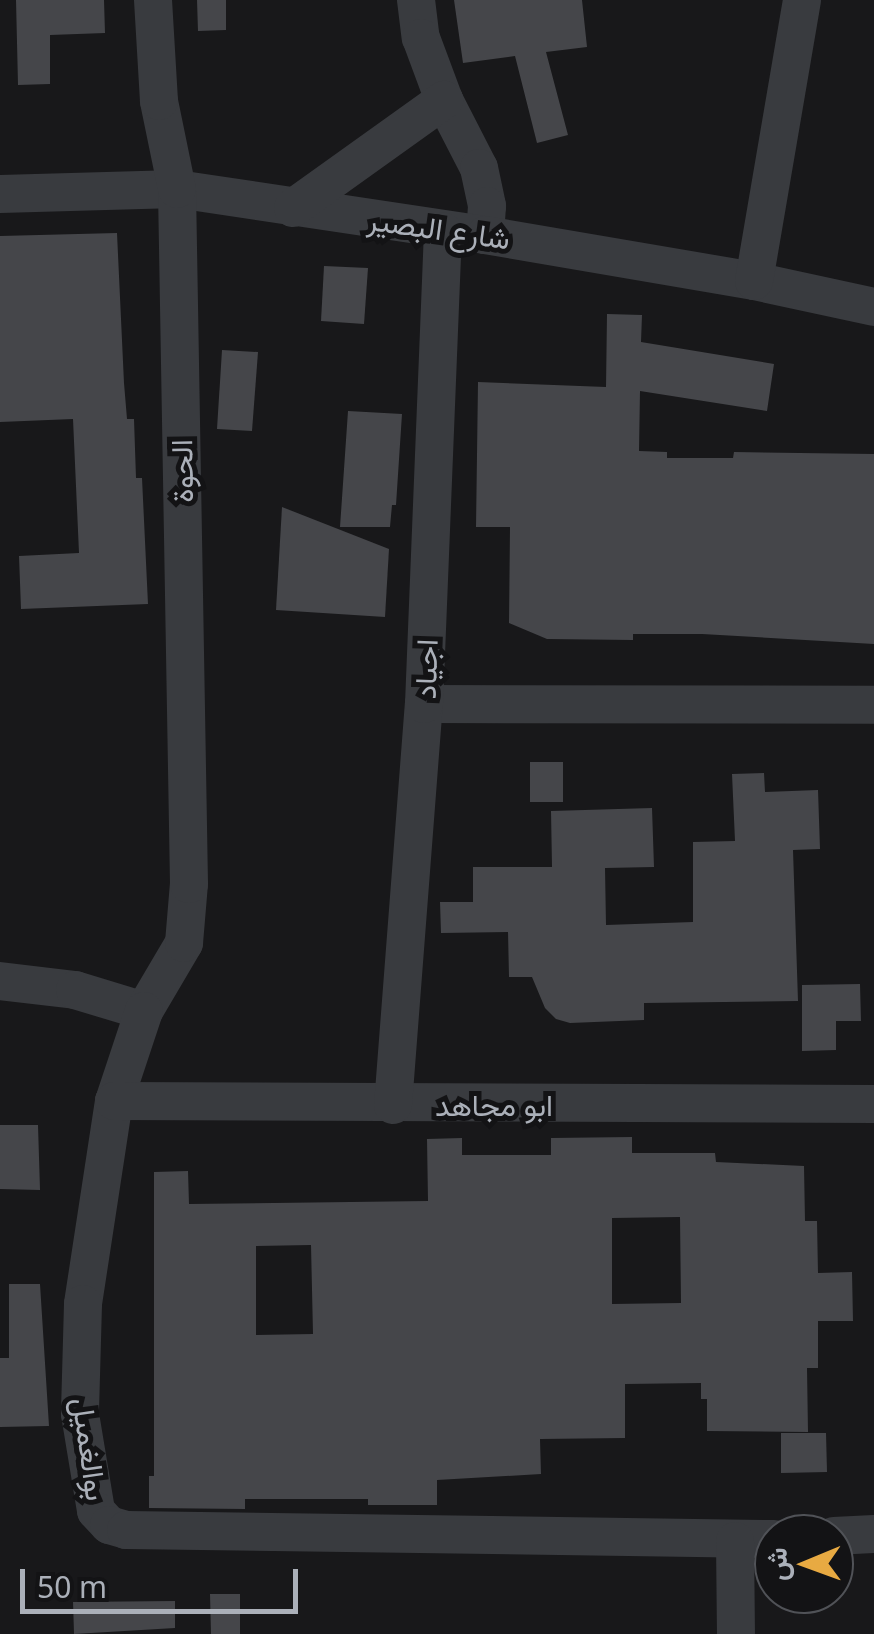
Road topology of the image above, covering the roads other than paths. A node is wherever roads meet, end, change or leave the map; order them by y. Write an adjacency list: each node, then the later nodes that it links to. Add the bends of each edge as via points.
1 (152, 0): 5 (street, الحوة, via 159,101)
2 (416, 0): 4 (street)
3 (802, 0): 10 (street)
4 (444, 100): 7 (street); 9 (street, via 478,168 487,206)
5 (176, 189): 6 (street, شارع البصير); 7 (street, شارع البصير); 14 (street, الحوة, via 189,884)
6 (0, 194)
7 (293, 208): 8 (street, شارع البصير)
8 (443, 231): 9 (street, شارع البصير); 12 (street, اجياد)
9 (484, 235): 10 (street, شارع البصير)
10 (754, 280): 11 (street, شارع البصير)
11 (874, 307)
12 (424, 704): 13 (street); 19 (street, اجياد)
13 (874, 705)
14 (184, 943): 16 (street, بوالغميل)
15 (0, 982): 16 (street, via 75,990)
16 (144, 1011): 17 (street, بوالغميل)
17 (114, 1102): 19 (street, ابو مجاهد); 21 (street, بوالغميل, via 83,1304 80,1414 96,1512 110,1524 126,1530)
18 (874, 1104): 19 (street, ابو مجاهد)
19 (393, 1105)
20 (754, 1540): 21 (street, بوالغميل)
21 (734, 1541): 22 (street)
22 (736, 1634)

